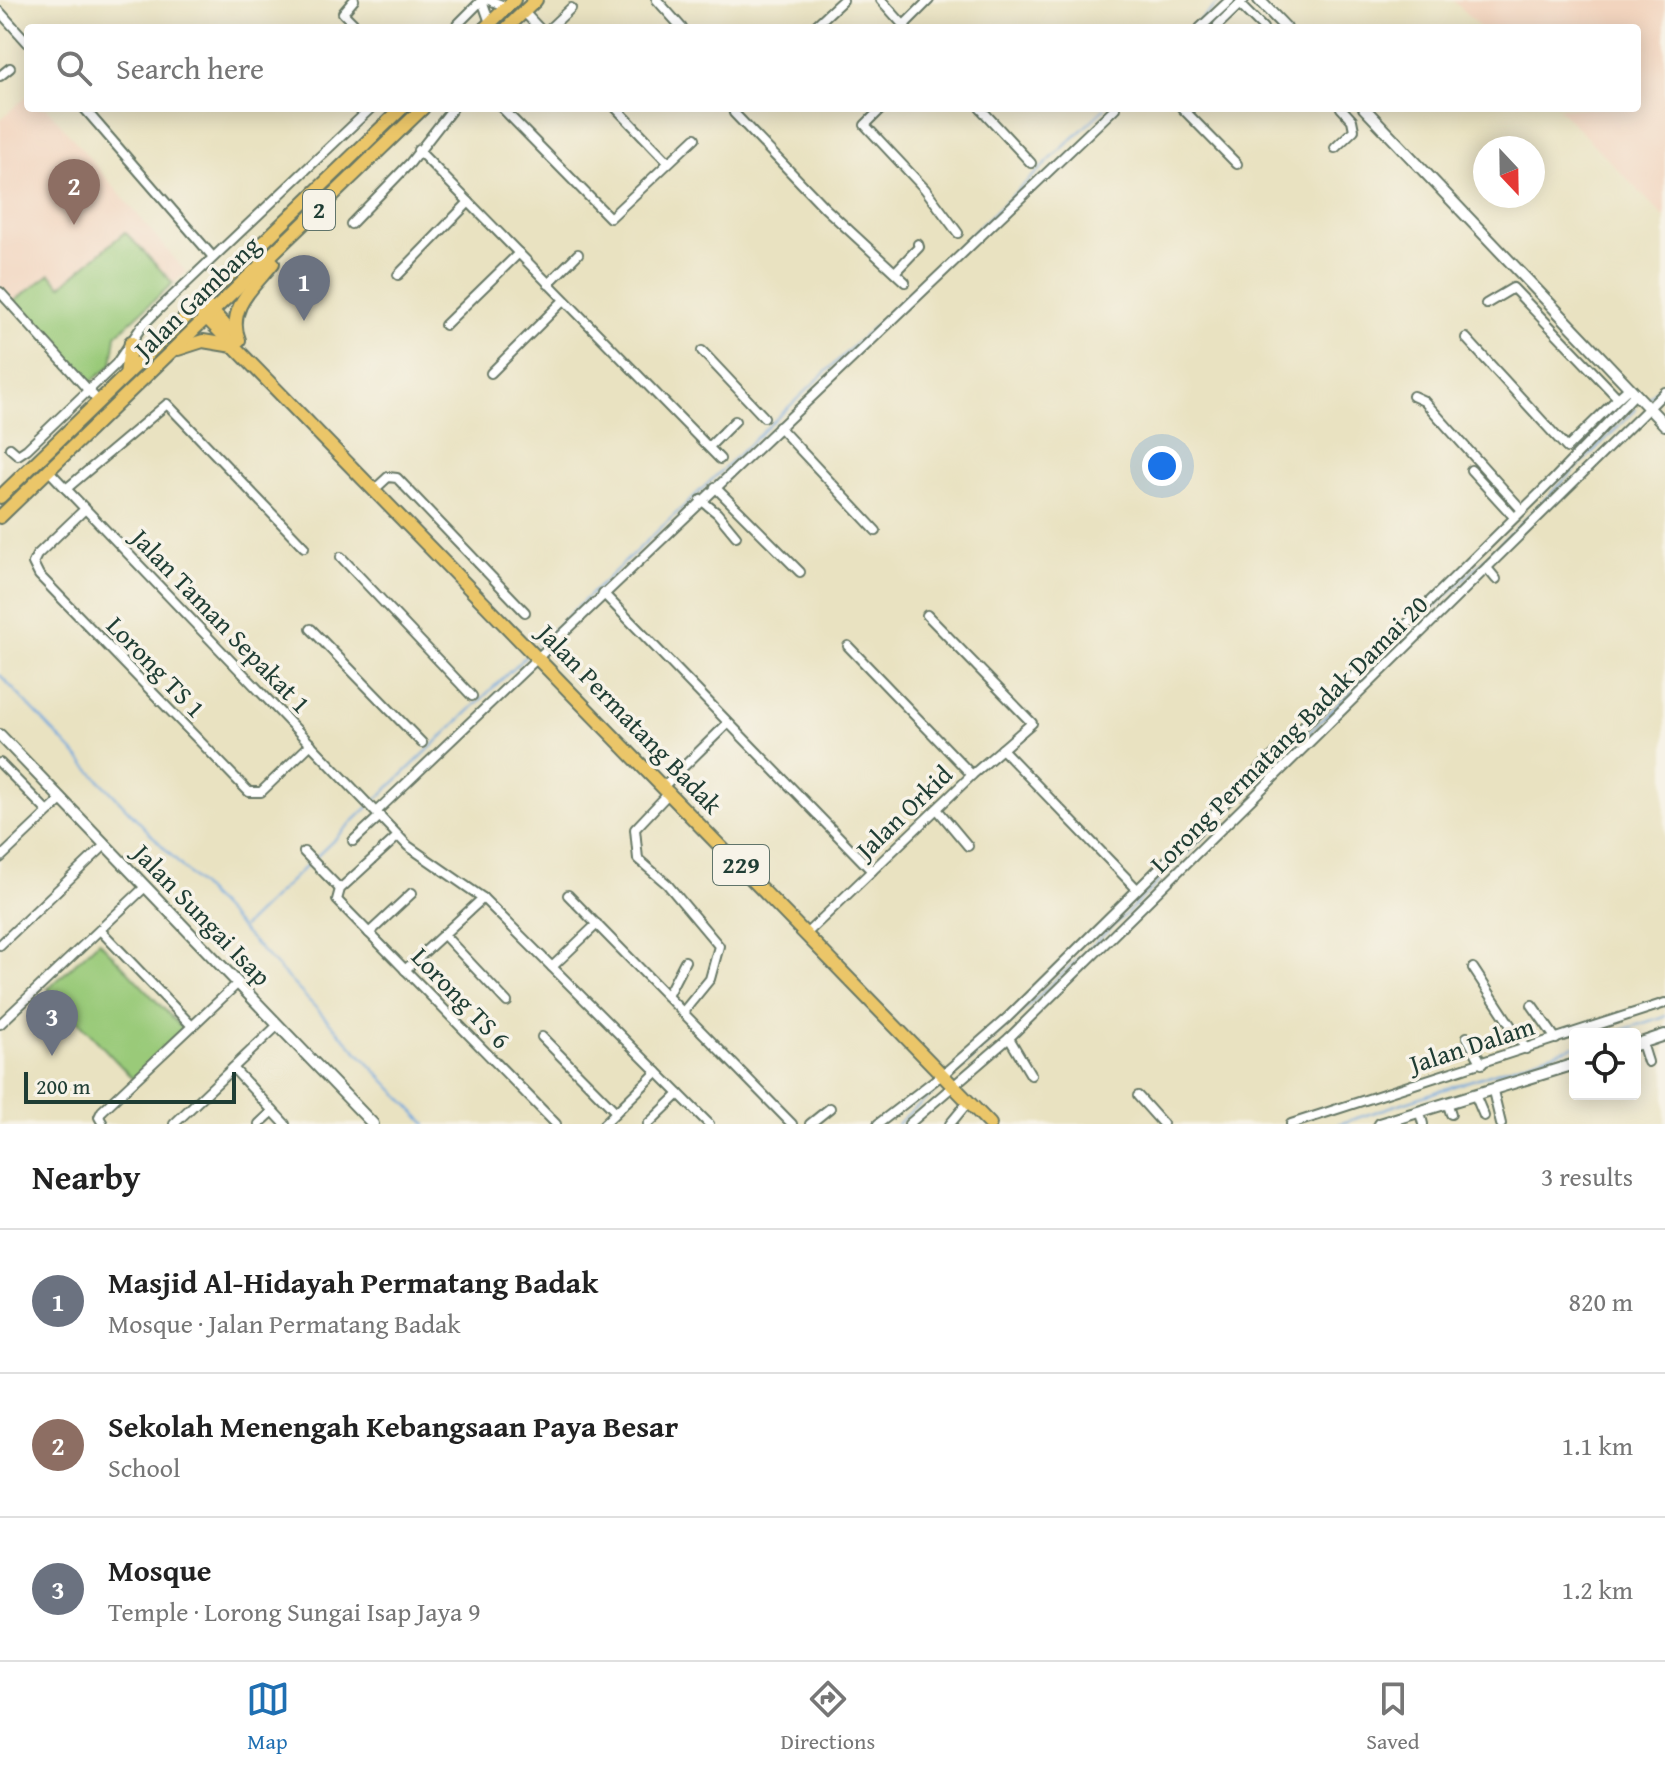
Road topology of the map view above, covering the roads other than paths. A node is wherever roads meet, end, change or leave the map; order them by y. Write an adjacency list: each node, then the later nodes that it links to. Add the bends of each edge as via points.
1 (354, 0): 15 (street, via 343,14)
2 (482, 0): 16 (street); 17 (street)
3 (489, 0): 11 (street)
4 (536, 0): 14 (main road)
5 (657, 0): 22 (street)
6 (843, 0): 23 (street)
7 (881, 0): 24 (street)
8 (929, 0): 25 (street)
9 (1259, 0): 29 (street)
10 (1237, 1): 26 (street); 27 (street); 28 (street)
11 (510, 4): 18 (main road)
12 (571, 8): 21 (street)
13 (0, 12): 30 (street)
14 (524, 12): 19 (main road); 20 (street)
15 (354, 24)
16 (458, 24)
17 (488, 24)
18 (489, 24)
19 (511, 24)
20 (535, 24)
21 (554, 24)
22 (678, 24)
23 (817, 24)
24 (903, 24)
25 (907, 24)
26 (1205, 24)
27 (1219, 24)
28 (1259, 24)
29 (1282, 24)
30 (24, 39)
31 (10, 68): 32 (street)
32 (0, 76)
33 (87, 112): 60 (street)
34 (367, 112): 60 (street)
35 (398, 112): 67 (main road, Jalan Gambang / 2)
36 (419, 112): 54 (main road, Jalan Gambang / 2)
37 (450, 112): 49 (street)
38 (506, 112): 50 (street, via 610,218)
39 (620, 112): 50 (street)
40 (734, 112): 61 (street, via 825,208)
41 (878, 112): 56 (street, via 865,125)
42 (984, 112): 51 (street)
43 (1111, 112): 88 (street)
44 (1186, 112): 52 (street)
45 (1345, 112): 48 (street, via 1354,130)
46 (1368, 112): 79 (street)
47 (695, 138): 50 (street)
48 (1335, 148)
49 (418, 150): 53 (street); 55 (street)
50 (668, 162)
51 (1031, 163)
52 (1237, 164)
53 (469, 202): 58 (street); 62 (street)
54 (308, 220): 69 (main road, Jalan Gambang / 2); 73 (main road, via 236,311)
55 (351, 224)
56 (958, 233)
57 (918, 244): 61 (street)
58 (519, 253): 64 (street); 70 (street)
59 (578, 254): 64 (street)
60 (213, 257): 72 (street)
61 (896, 271): 63 (street)
62 (398, 275)
63 (905, 282)
64 (548, 284): 66 (street)
65 (0, 292): 78 (street)
66 (564, 300): 76 (street); 89 (street)
67 (199, 304): 69 (main road, Jalan Permatang Badak / 229); 77 (main road, Jalan Gambang / 2)
68 (1486, 304): 82 (street, via 1513,288)
69 (210, 316): 73 (main road, Jalan Permatang Badak / 229); 74 (main road, Jalan Gambang / 2)
70 (445, 325)
71 (1466, 338): 82 (street, via 1567,448)
72 (131, 342): 77 (main road); 78 (street)
73 (236, 343): 74 (main road, via 203,341); 96 (main road, Jalan Permatang Badak / 229)
74 (173, 351): 93 (main road, Jalan Gambang / 2)
75 (702, 351): 85 (street)
76 (491, 373)
77 (126, 375): 83 (main road, Jalan Gambang / 2)
78 (89, 391): 83 (street); 90 (street, via 27,449 18,455)
79 (1632, 391): 82 (street); 84 (street); 100 (street)
80 (1665, 392): 84 (street, Lorong Permatang Badak Damai 20)
81 (1413, 396): 100 (street, via 1424,401)
82 (1618, 398)
83 (99, 402): 97 (main road, Jalan Gambang / 2)
84 (1649, 408): 87 (street); 106 (street, Lorong Permatang Badak Damai 20)
85 (764, 417)
86 (735, 421): 89 (street)
87 (1665, 425)
88 (779, 427): 94 (street); 102 (street)
89 (709, 447): 91 (street)
90 (10, 448)
91 (720, 459)
92 (1471, 470): 100 (street)
93 (49, 471): 95 (street, Jalan Taman Sepakat 1); 101 (main road, Jalan Gambang / 2)
94 (715, 487): 98 (street); 107 (street)
95 (66, 489): 99 (street, Jalan Taman Sepakat 1); 104 (street, via 167,404)
96 (375, 489): 110 (street, via 388,477 397,478); 114 (main road, Jalan Permatang Badak / 229)
97 (0, 497)
98 (701, 500): 103 (street); 109 (street)
99 (85, 509): 119 (street, Jalan Taman Sepakat 1); 119 (street, Lorong TS 1, via 37,555 33,563 39,575 249,792 261,792)
100 (1518, 514): 137 (street)
101 (0, 517)
102 (876, 531)
103 (736, 536)
104 (304, 547)
105 (341, 557): 115 (street)
106 (1487, 568): 108 (street); 163 (street, Lorong Permatang Badak Damai 20)
107 (800, 572)
108 (1496, 579)
109 (603, 593): 114 (street); 116 (street)
110 (525, 612)
111 (927, 615): 120 (street, Jalan Orkid, via 1032,723)
112 (311, 629): 118 (street)
113 (848, 646): 122 (street)
114 (538, 657): 123 (main road, Jalan Permatang Badak / 229); 127 (street)
115 (472, 696)
116 (728, 723): 123 (street); 134 (street)
117 (0, 735): 124 (street, Jalan Sungai Isap)
118 (422, 743)
119 (311, 744): 127 (street, Jalan Taman Sepakat 1)
120 (1002, 749): 122 (street, Jalan Orkid); 137 (street)
121 (0, 763): 126 (street)
122 (972, 775): 125 (street, Jalan Orkid)
123 (667, 788): 144 (main road, Jalan Permatang Badak / 229); 156 (street, via 635,829 638,859 667,884 719,946 710,979)
124 (61, 800): 126 (street); 130 (street, Jalan Sungai Isap)
125 (937, 809): 131 (street); 134 (street, Jalan Orkid)
126 (48, 812): 133 (street)
127 (376, 812): 128 (street); 129 (street)
128 (398, 836): 136 (street); 140 (street)
129 (353, 841)
130 (105, 845): 135 (street, Jalan Sungai Isap); 146 (street)
131 (968, 846)
132 (309, 857): 136 (street)
133 (0, 858)
134 (872, 871): 144 (street, Jalan Orkid)
135 (145, 887): 142 (street); 151 (street, Jalan Sungai Isap)
136 (340, 889): 143 (street, Lorong TS 6, via 337,900)
137 (1137, 889): 173 (street)
138 (412, 893): 143 (street)
139 (568, 895): 141 (street)
140 (483, 898): 145 (street); 148 (street)
141 (597, 924): 148 (street); 152 (street)
142 (100, 930): 157 (street); 159 (street)
143 (369, 933): 150 (street, Lorong TS 6)
144 (807, 933): 173 (main road, Jalan Permatang Badak / 229)
145 (444, 935): 150 (street); 153 (street)
146 (0, 945)
147 (685, 961): 152 (street)
148 (552, 967): 172 (street)
149 (1473, 968): 167 (street)
150 (405, 970): 192 (street, Lorong TS 6)
151 (238, 983): 158 (street, Jalan Sungai Isap); 159 (street)
152 (667, 996): 156 (street)
153 (507, 1002)
154 (1665, 1003): 164 (street, Jalan Dalam)
155 (1532, 1005): 164 (street)
156 (683, 1012): 197 (street)
157 (0, 1024)
158 (278, 1025): 171 (street); 191 (street, Jalan Sungai Isap)
159 (192, 1026): 187 (street, via 102,1111)
160 (1665, 1035): 165 (street)
161 (542, 1037): 183 (street)
162 (1467, 1037): 169 (street)
163 (1009, 1038): 174 (street); 175 (street, Lorong Permatang Badak Damai 20)
164 (1556, 1039): 167 (street, Jalan Dalam)
165 (1641, 1043)
166 (1641, 1048): 168 (street)
167 (1526, 1049): 169 (street, Jalan Dalam)
168 (1648, 1062)
169 (1482, 1064): 204 (street, Jalan Dalam)
170 (1569, 1066): 176 (street)
171 (233, 1068): 182 (street); 188 (street)
172 (657, 1072): 177 (street); 183 (street)
173 (943, 1074): 175 (main road, Jalan Permatang Badak / 229); 199 (street)
174 (1031, 1075)
175 (955, 1086): 180 (main road, Jalan Permatang Badak / 229); 200 (street, Lorong Permatang Badak Damai 20)
176 (1493, 1091): 179 (street); 206 (street)
177 (679, 1094): 184 (street); 194 (street)
178 (1138, 1096): 203 (street)
179 (1476, 1097): 185 (street); 186 (street)
180 (969, 1101): 201 (street); 202 (main road, Jalan Permatang Badak / 229)
181 (830, 1108): 198 (street)
182 (273, 1111): 189 (street); 190 (street)
183 (616, 1112): 193 (street)
184 (701, 1116): 195 (street); 196 (street)
185 (1484, 1116)
186 (1422, 1119): 205 (street)
187 (101, 1122)
188 (174, 1124)
189 (259, 1124)
190 (285, 1124)
191 (373, 1124)
192 (556, 1124)
193 (604, 1124)
194 (648, 1124)
195 (693, 1124)
196 (709, 1124)
197 (792, 1124)
198 (810, 1124)
199 (878, 1124)
200 (909, 1124)
201 (950, 1124)
202 (990, 1124)
203 (1163, 1124)
204 (1291, 1124)
205 (1379, 1124)
206 (1501, 1124)

